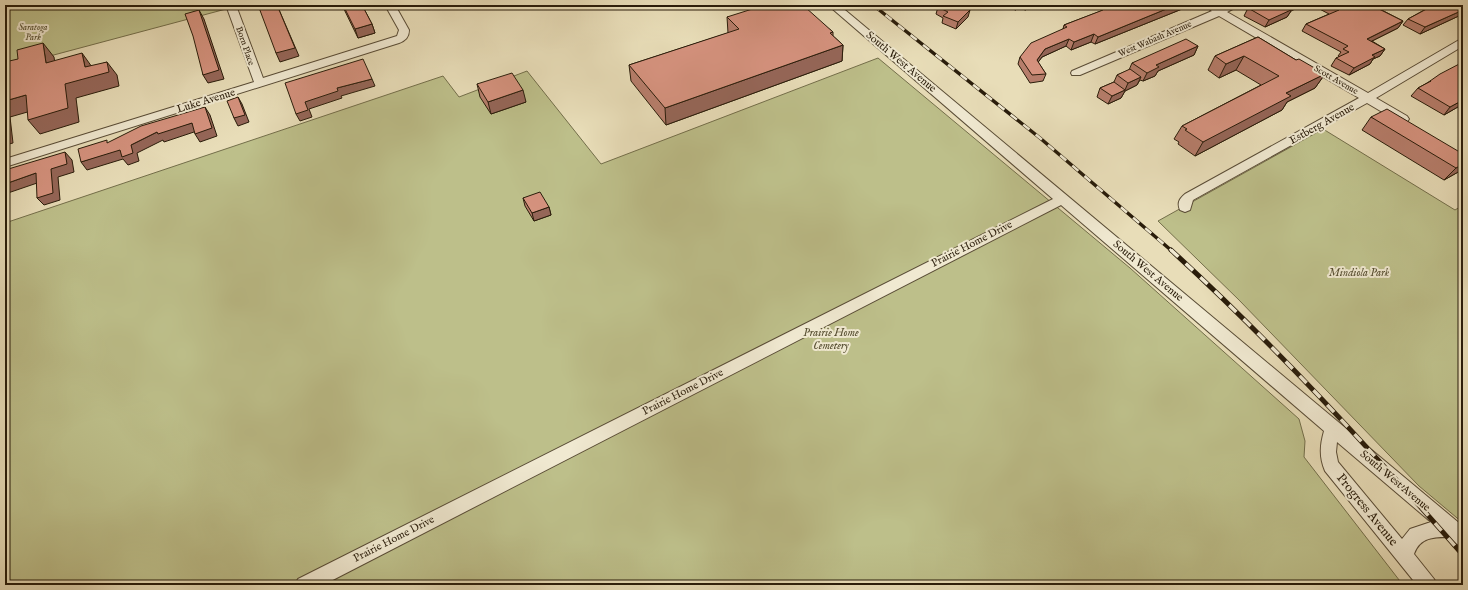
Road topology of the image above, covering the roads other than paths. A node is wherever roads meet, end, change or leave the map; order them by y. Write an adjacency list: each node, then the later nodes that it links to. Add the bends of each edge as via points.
1 (390, 5): 9 (street, Luke Avenue, via 404,30 404,34 396,42)
2 (833, 5): 13 (street, South West Avenue)
3 (1208, 5): 6 (street, Scott Avenue)
4 (1235, 5): 6 (street, West Wabash Avenue)
5 (232, 8): 9 (street, Born Place)
6 (1220, 12): 8 (street, West Wabash Avenue); 10 (street, Scott Avenue)
7 (1463, 42): 10 (street, Estberg Avenue)
8 (1076, 73)
9 (260, 84): 12 (street, Luke Avenue)
10 (1368, 98): 11 (street, Scott Avenue); 14 (street, Estberg Avenue, via 1189,197 1185,201)
11 (1415, 126)
12 (5, 163)
13 (1063, 199): 15 (street, South West Avenue); 18 (street, Prairie Home Drive)
14 (1185, 207)
15 (1333, 428): 16 (street, South West Avenue); 17 (street, Progress Avenue, via 1327,448 1330,466)
16 (1458, 534): 17 (street, via 1425,530 1414,537)
17 (1404, 556): 19 (street, Progress Avenue)
18 (304, 585)
19 (1428, 585)

